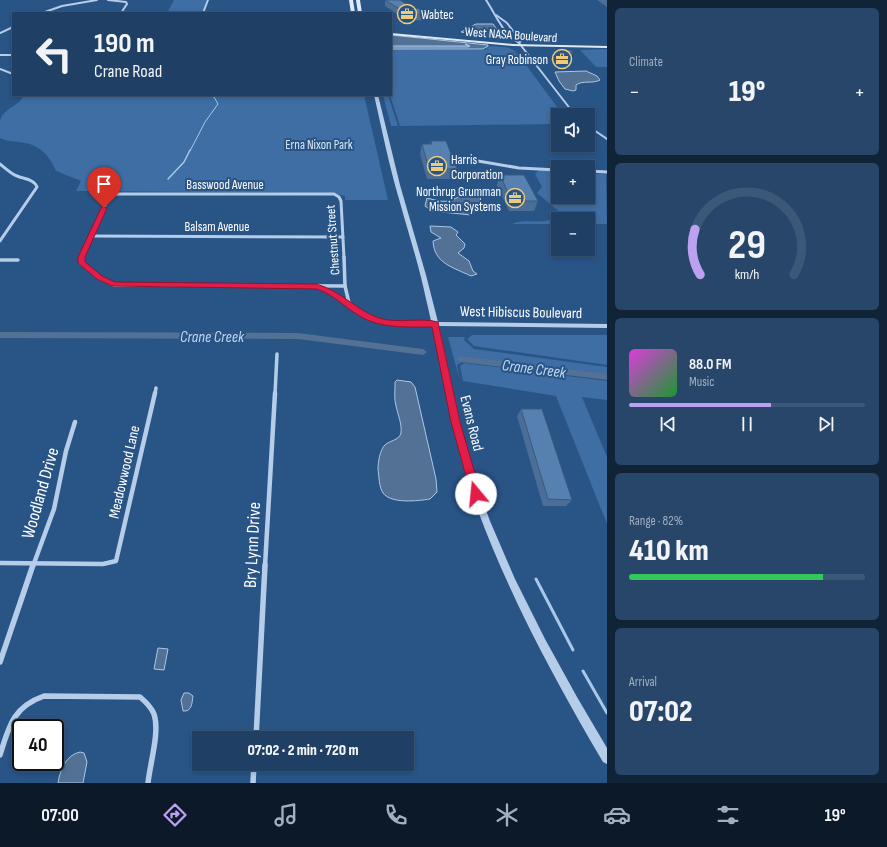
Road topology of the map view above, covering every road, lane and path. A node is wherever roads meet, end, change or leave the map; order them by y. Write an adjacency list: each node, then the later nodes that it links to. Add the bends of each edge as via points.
1 (97, 0): 7 (street, via 62,6)
2 (108, 0): 8 (street, via 126,2)
3 (208, 0): 9 (street)
4 (351, 0): 10 (main road)
5 (358, 0): 11 (main road)
6 (486, 0): 12 (street)
7 (45, 12)
8 (122, 12)
9 (203, 12)
10 (353, 12)
11 (360, 12)
12 (496, 14): 16 (street, via 509,35); 16 (street, via 510,26 521,41)
13 (12, 28): 14 (street)
14 (0, 32)
15 (392, 33): 16 (main road, West NASA Boulevard)
16 (520, 45): 17 (main road, West NASA Boulevard); 23 (street)
17 (607, 46)
18 (0, 56): 19 (street)
19 (12, 56)
20 (0, 68): 21 (street)
21 (12, 74)
22 (376, 96): 40 (street, Evans Road, via 401,198 424,272)
23 (570, 108)
24 (595, 131): 25 (street)
25 (607, 139)
26 (478, 161): 28 (street, via 519,168)
27 (0, 164): 34 (street, via 16,176 30,180 37,187)
28 (551, 170)
29 (595, 171): 30 (street)
30 (607, 172)
31 (339, 198): 32 (street, Basswood Avenue, via 334,194 110,194); 33 (street, Chestnut Street)
32 (92, 236): 33 (street, Balsam Avenue); 37 (street, via 81,263 99,278 114,285)
33 (343, 237): 38 (street, Chestnut Street)
34 (0, 241)
35 (0, 260): 36 (street)
36 (18, 260)
37 (316, 286): 38 (street); 39 (street)
38 (345, 286): 39 (street, Chestnut Street, via 346,299)
39 (349, 303): 40 (street, via 362,314 379,321 396,324)
40 (435, 324): 41 (street, West Hibiscus Boulevard); 50 (street, Evans Road, via 458,430 486,521 508,575 539,638)
41 (607, 326)
42 (277, 354): 48 (street, Bry Lynn Drive)
43 (156, 388): 46 (street, Meadowwood Lane, via 116,561 103,564)
44 (75, 422): 46 (street, Woodland Drive, via 54,508)
45 (0, 563): 46 (street)
46 (34, 563): 47 (street, Woodland Drive)
47 (0, 662)
48 (256, 731)
49 (0, 755): 52 (street, via 11,720 21,707 35,698 140,697 152,710 156,726)
50 (607, 758)
51 (254, 771): 53 (street)
52 (148, 783)
53 (253, 783)

